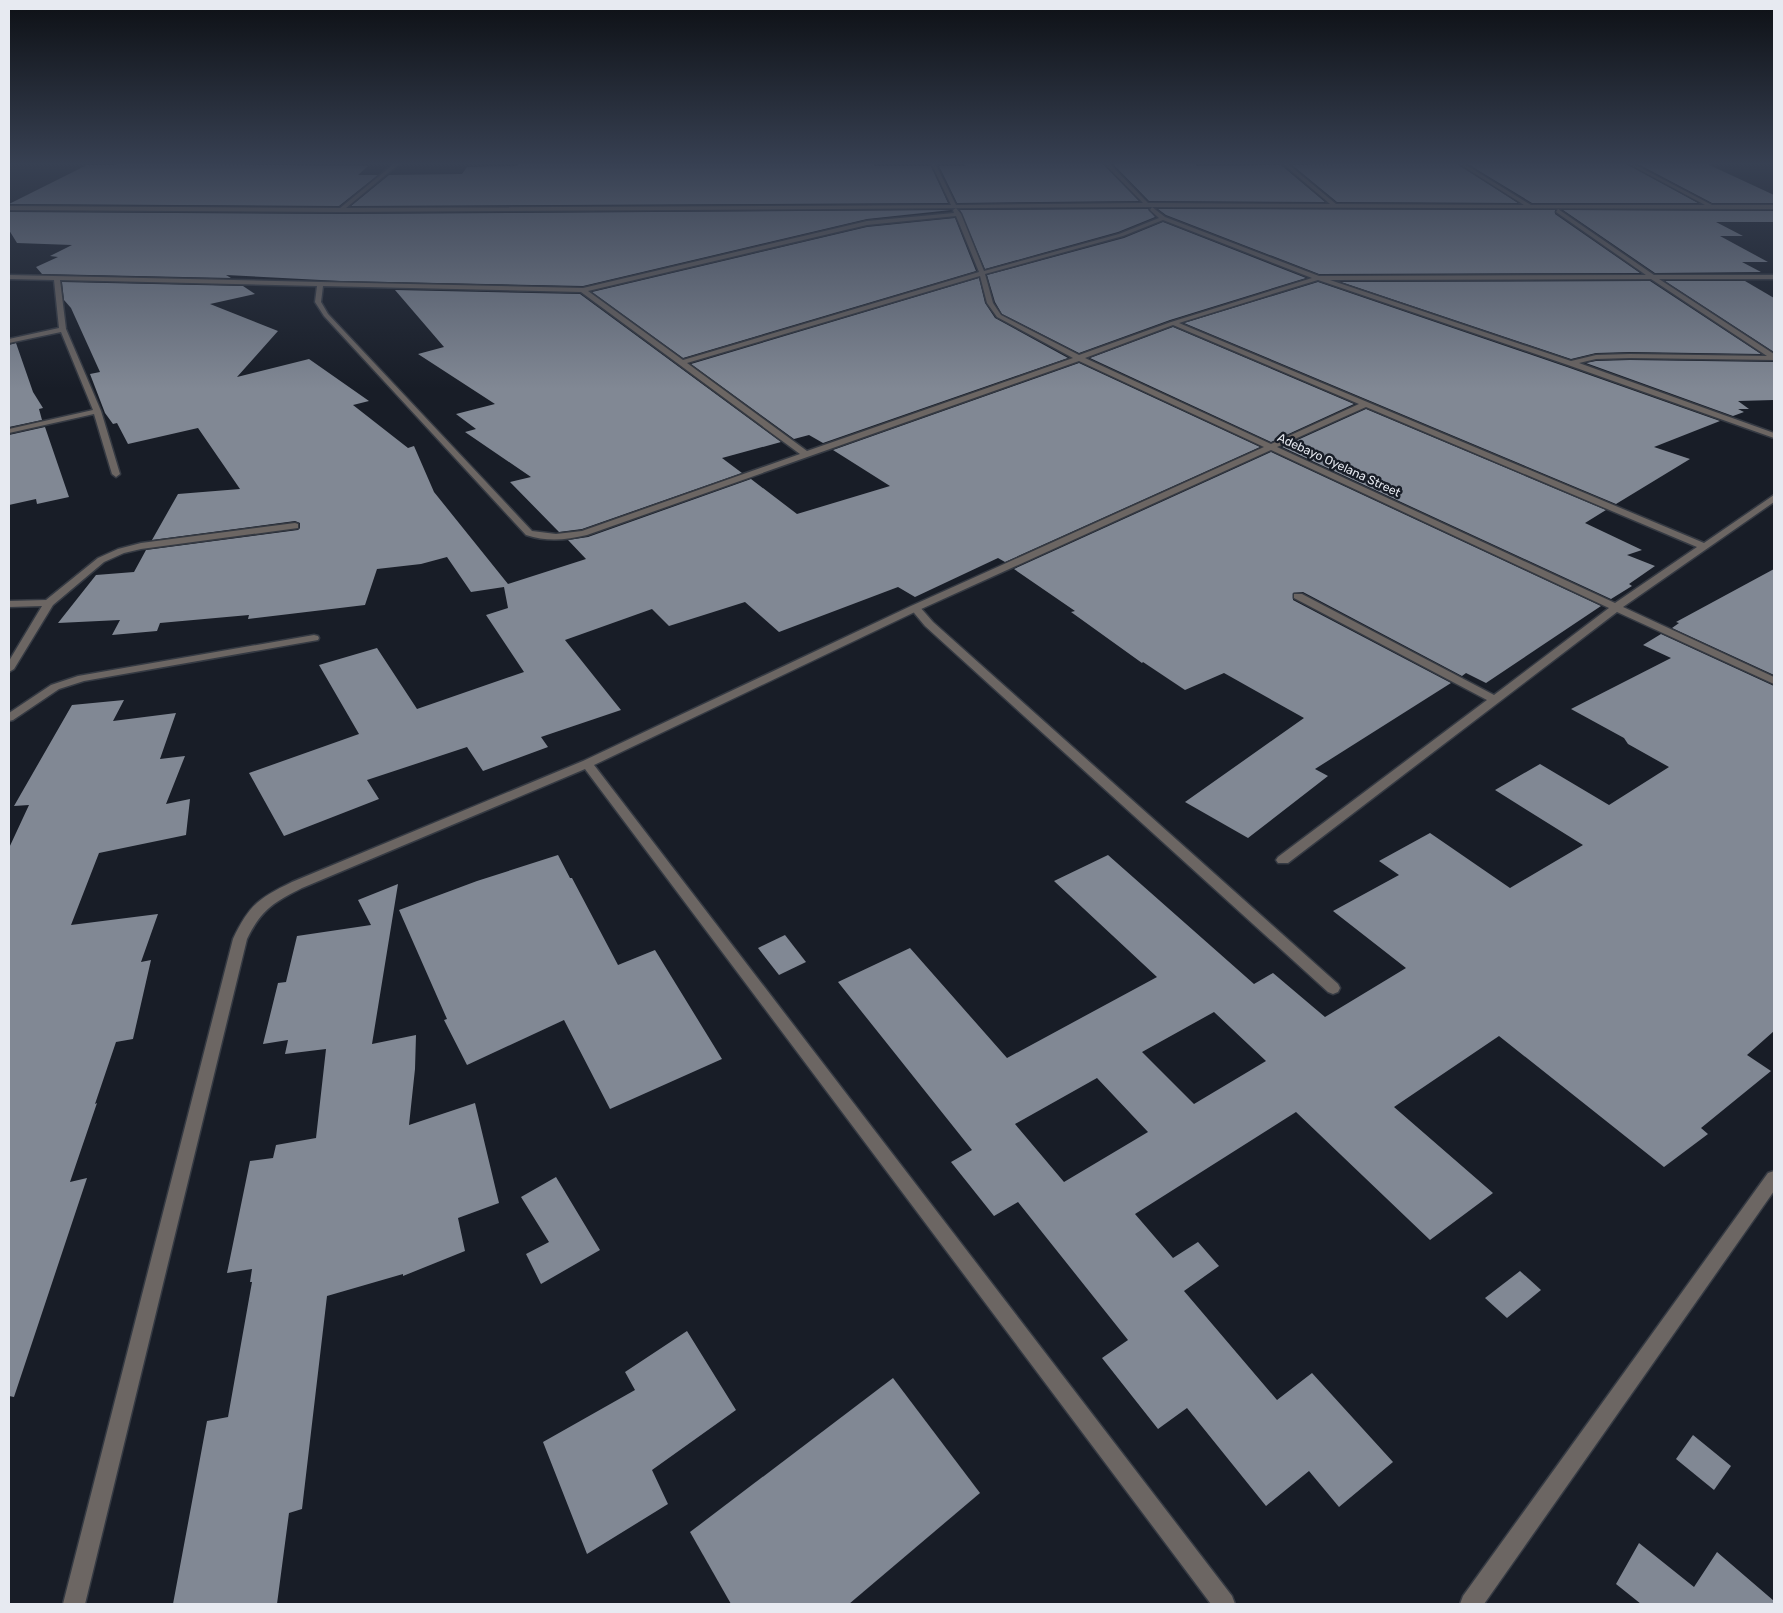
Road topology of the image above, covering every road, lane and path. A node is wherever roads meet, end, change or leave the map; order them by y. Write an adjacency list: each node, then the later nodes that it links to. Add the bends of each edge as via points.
1 (806, 238): 13 (street)
2 (968, 238): 6 (street, Adebayo Oyelana Street)
3 (1109, 238): 6 (street)
4 (1215, 238): 11 (street)
5 (1597, 238): 8 (street)
6 (982, 273): 18 (street, Adebayo Oyelana Street, via 990,303 999,316); 19 (street)
7 (9, 277): 10 (street)
8 (1652, 277): 9 (street); 11 (street); 17 (street)
9 (1774, 277)
10 (57, 278): 12 (street); 15 (street)
11 (1318, 278): 14 (street); 20 (street)
12 (320, 286): 13 (street); 26 (street, via 317,297 326,315 529,533 542,537 584,533)
13 (583, 290): 19 (street)
14 (1173, 323): 18 (street); 21 (street)
15 (63, 329): 16 (street); 22 (street)
16 (9, 341)
17 (1774, 357): 20 (street, via 1596,357)
18 (1079, 358): 25 (street, Adebayo Oyelana Street); 26 (street)
19 (680, 363): 26 (street)
20 (1571, 363): 24 (street)
21 (1366, 404): 25 (street); 30 (street)
22 (97, 411): 23 (street); 27 (street)
23 (9, 431)
24 (1774, 436)
25 (1271, 447): 34 (street, Adebayo Oyelana Street); 35 (street)
26 (806, 454)
27 (116, 474)
28 (1774, 498): 30 (street)
29 (295, 526): 33 (street, via 121,551 102,560)
30 (1706, 546): 34 (street)
31 (1298, 596): 39 (street)
32 (9, 604): 33 (street)
33 (49, 604): 37 (street)
34 (1618, 607): 38 (street, Adebayo Oyelana Street); 39 (street)
35 (915, 608): 41 (street); 43 (street)
36 (314, 638): 40 (street, via 82,678 55,687)
37 (9, 669)
38 (1774, 681)
39 (1496, 700): 42 (street)
40 (9, 718)
41 (587, 764): 45 (street, via 297,885 266,901 251,916 240,939); 46 (street)
42 (1283, 860)
43 (1333, 988)
44 (1774, 1178): 47 (street)
45 (74, 1604)
46 (1224, 1604)
47 (1470, 1604)

